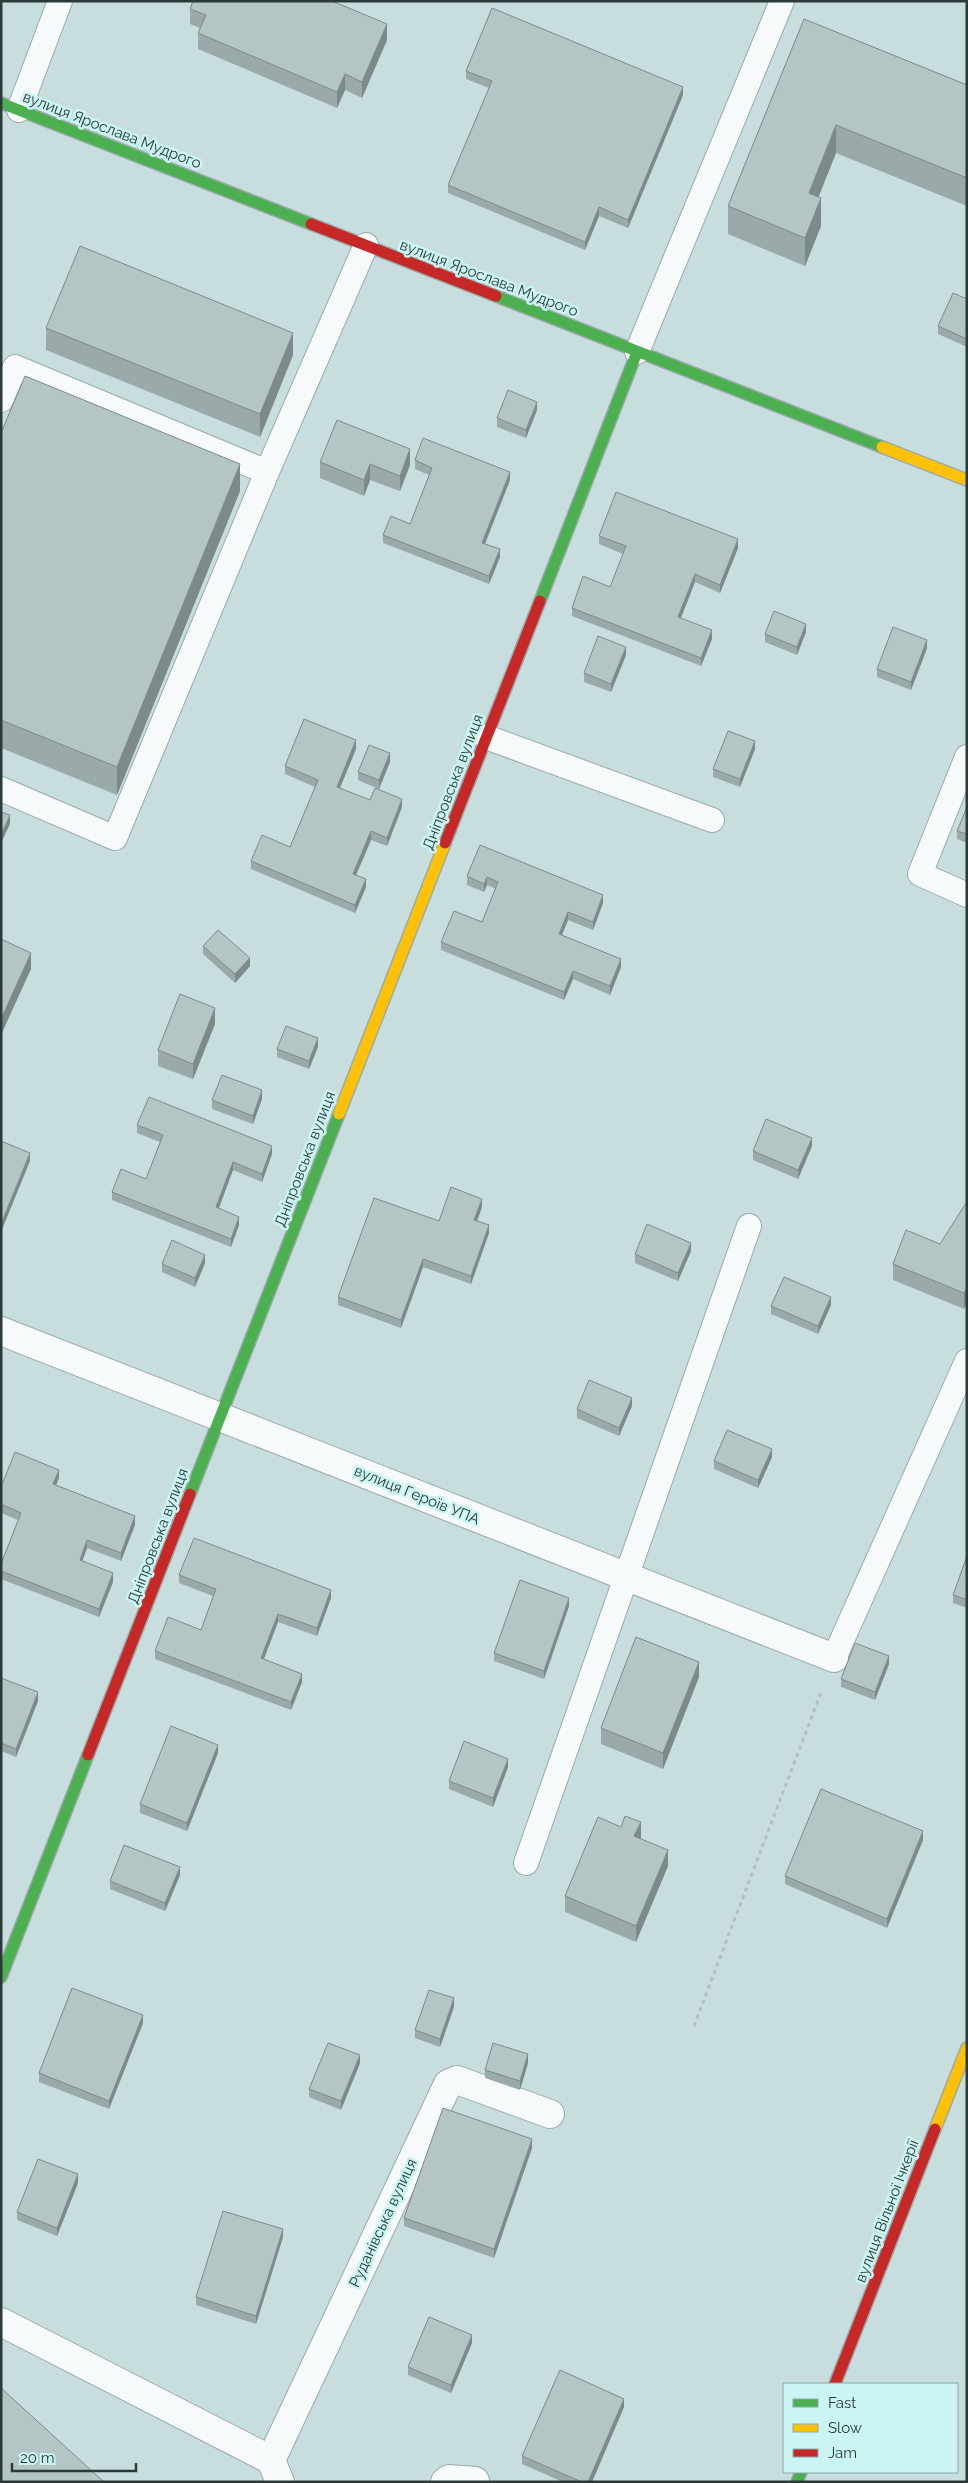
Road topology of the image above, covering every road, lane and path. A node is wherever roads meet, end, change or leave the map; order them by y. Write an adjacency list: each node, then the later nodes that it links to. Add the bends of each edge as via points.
1 (60, 1): 3 (lane)
2 (782, 1): 5 (lane)
3 (10, 107): 4 (street, вулиця Ярослава Мудрого)
4 (366, 245): 5 (street, вулиця Ярослава Мудрого); 7 (lane)
5 (637, 352): 8 (street, вулиця Ярослава Мудрого); 9 (street, Дніпровська вулиця)
6 (1, 400): 7 (lane, via 15,367)
7 (267, 472): 11 (lane, via 115,838)
8 (966, 477)
9 (486, 737): 12 (lane); 17 (street, Дніпровська вулиця)
10 (967, 757): 13 (lane, via 920,874)
11 (1, 789)
12 (712, 820)
13 (967, 895)
14 (749, 1226): 18 (lane)
15 (1, 1331): 17 (street, вулиця Героїв УПА)
16 (967, 1361): 19 (lane)
17 (220, 1418): 18 (street, вулиця Героїв УПА); 21 (street, Дніпровська вулиця)
18 (627, 1578): 19 (street, вулиця Героїв УПА); 20 (lane)
19 (834, 1658): 22 (path)
20 (526, 1863)
21 (1, 1977)
22 (694, 2026)
23 (967, 2048): 26 (street, вулиця Вільної Ічкерії)
24 (550, 2114): 27 (street, Руданівська вулиця, via 457,2080 448,2084)
25 (1, 2322): 27 (street, Руданівська вулиця)
26 (835, 2383)
27 (276, 2471)
28 (476, 2481): 29 (street, via 448,2478)
29 (445, 2482)

